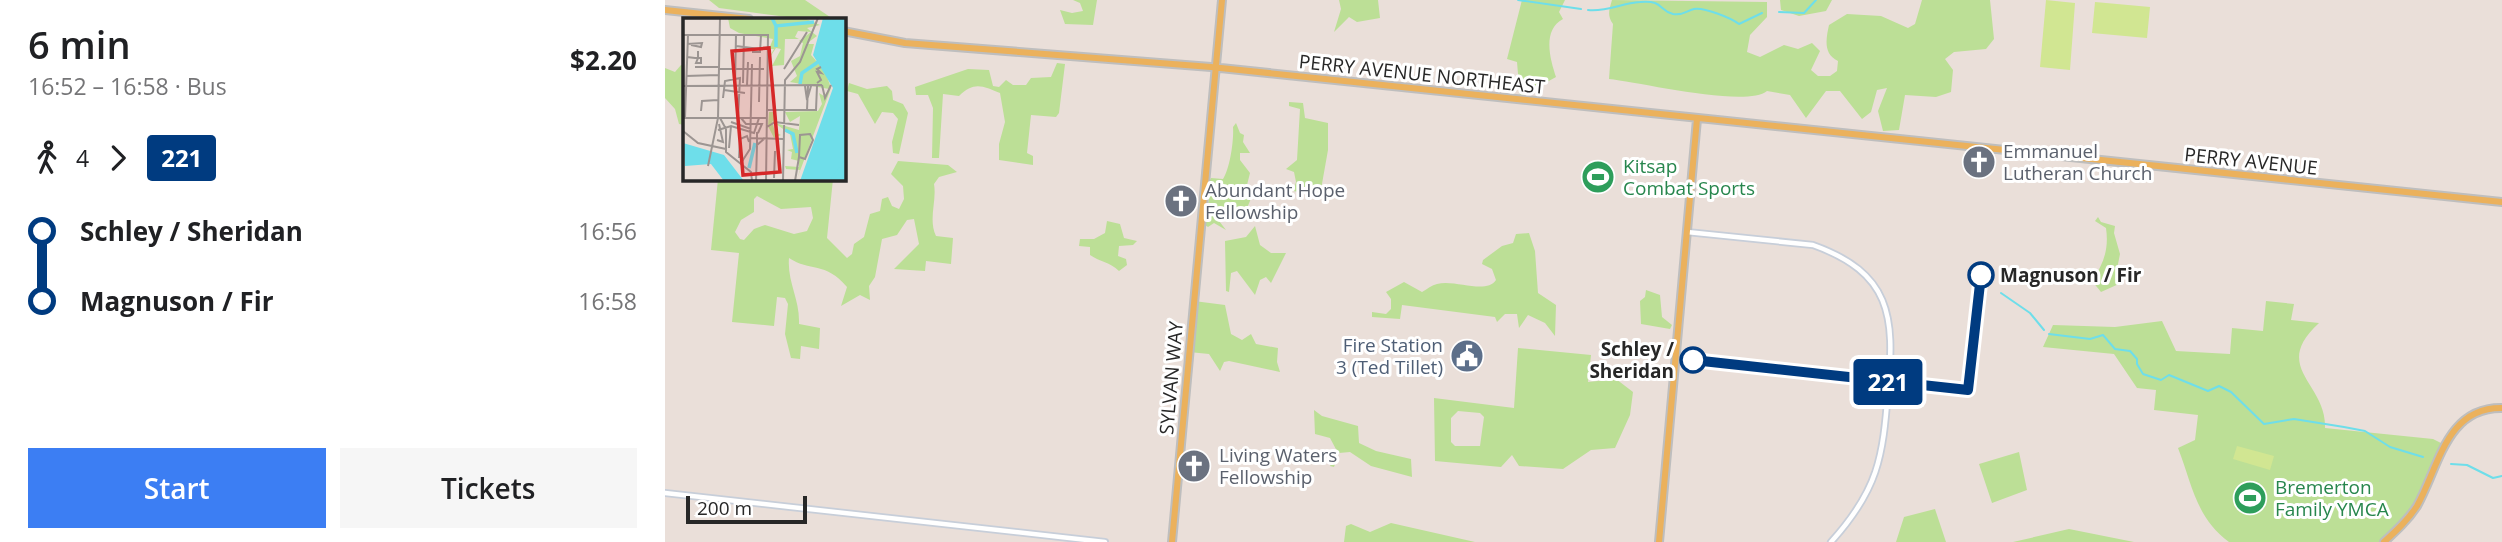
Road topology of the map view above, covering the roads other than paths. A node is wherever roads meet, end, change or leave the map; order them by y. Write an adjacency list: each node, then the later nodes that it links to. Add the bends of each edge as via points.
1 (1222, 0): 5 (main road, SYLVAN WAY)
2 (665, 10): 3 (main road)
3 (740, 18)
4 (845, 31): 5 (main road, PERRY AVENUE NORTHEAST, via 905,43)
5 (1215, 68): 6 (main road, PERRY AVENUE NORTHEAST); 13 (main road, SYLVAN WAY)
6 (1697, 119): 7 (main road, PERRY AVENUE NORTHEAST); 9 (main road)
7 (1998, 150): 8 (main road, PERRY AVENUE)
8 (2502, 202)
9 (1687, 232): 14 (main road); 15 (street, via 1825,249 1860,269 1885,305 1892,339 1884,448 1859,509)
10 (2502, 408): 16 (main road, via 2477,411 2456,426 2413,512)
11 (665, 493): 12 (street)
12 (1105, 542)
13 (1172, 542)
14 (1659, 542)
15 (1831, 542)
16 (2384, 542)

